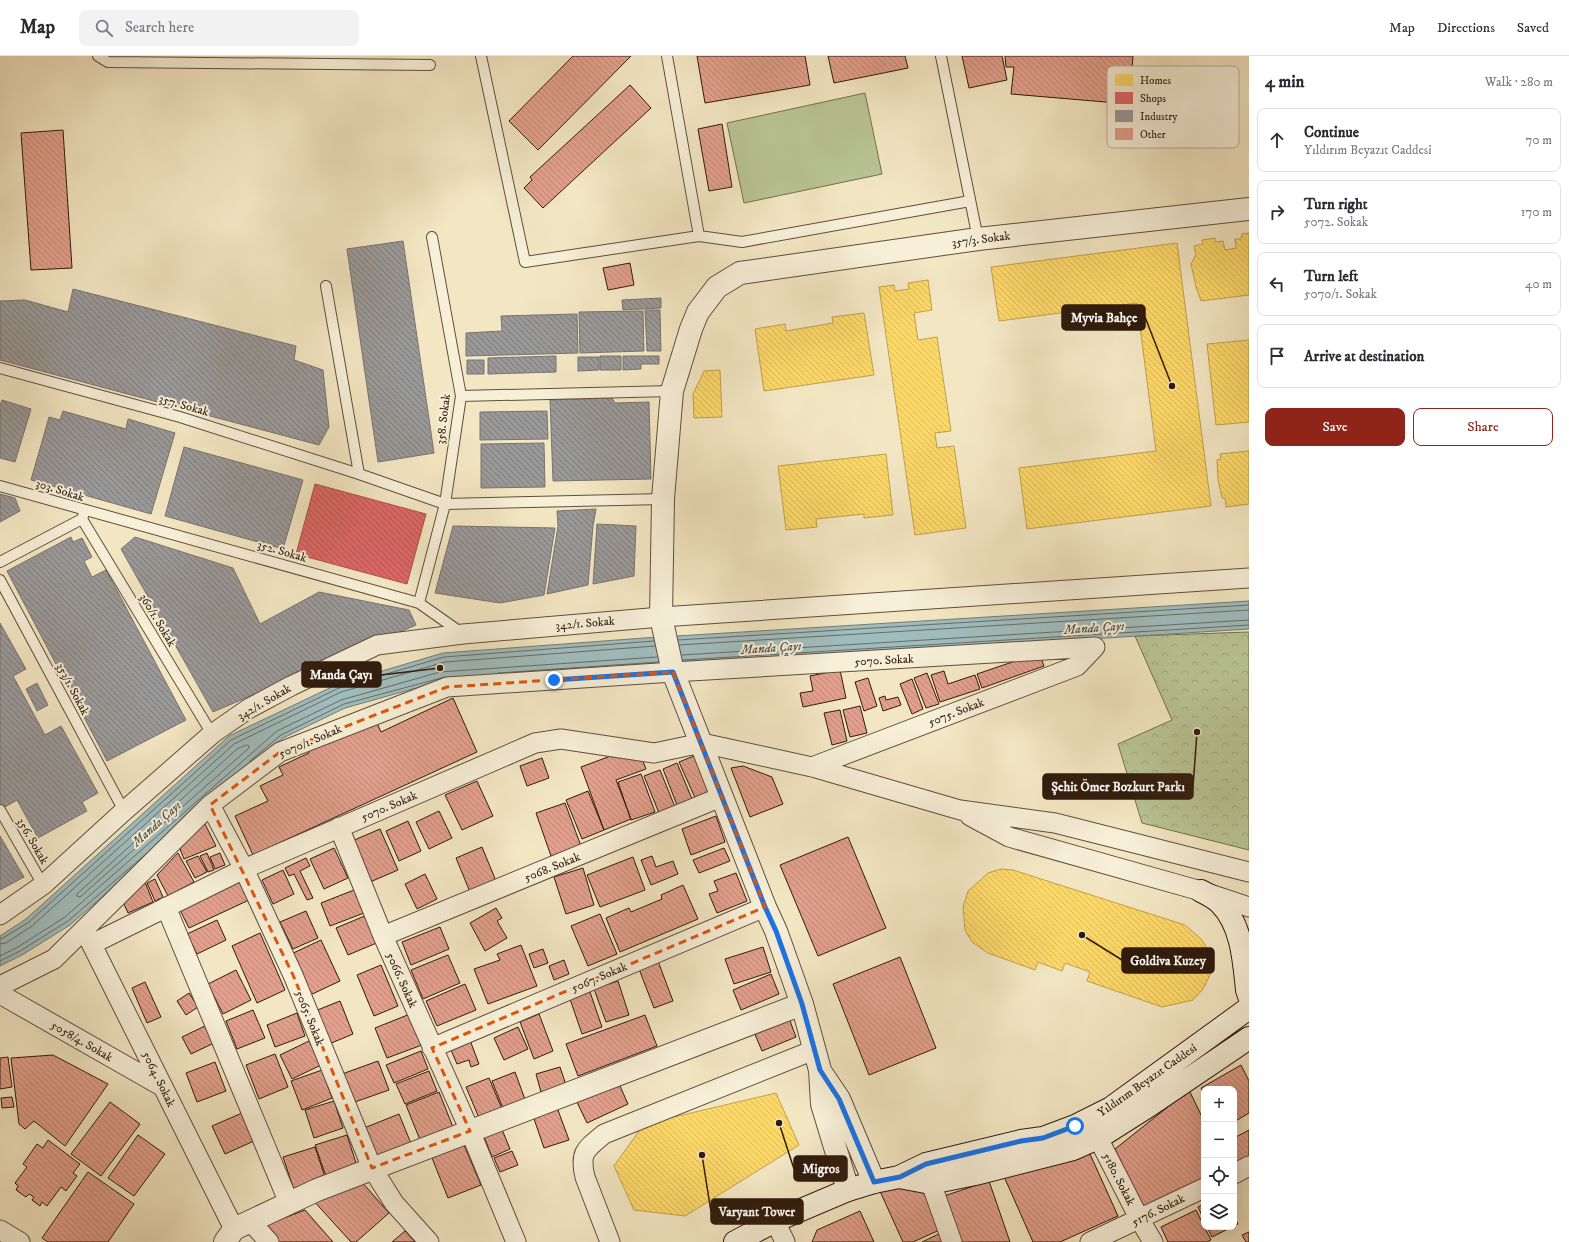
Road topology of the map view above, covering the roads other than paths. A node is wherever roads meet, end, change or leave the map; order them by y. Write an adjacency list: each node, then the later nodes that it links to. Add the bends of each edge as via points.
1 (98, 56): 5 (lane, via 108,62)
2 (481, 56): 8 (lane, via 525,262)
3 (667, 56): 8 (lane)
4 (940, 56): 6 (lane)
5 (430, 65)
6 (970, 201): 8 (lane, via 742,242); 10 (lane)
7 (1249, 210): 10 (street, 357/3. Sokak)
8 (699, 236)
9 (432, 237): 14 (lane, 358. Sokak)
10 (978, 239): 13 (street, 357/3. Sokak, via 740,273 717,287 698,312)
11 (326, 286): 15 (lane)
12 (0, 368): 15 (lane, 357. Sokak, via 180,417)
13 (672, 391): 14 (lane); 17 (street)
14 (461, 396): 18 (lane, 358. Sokak)
15 (360, 474): 18 (lane, 357. Sokak)
16 (0, 486): 19 (lane, 303. Sokak)
17 (663, 499): 18 (lane); 24 (street)
18 (445, 504): 23 (lane, 358. Sokak)
19 (84, 514): 20 (lane, 303. Sokak); 23 (lane, 352. Sokak); 28 (lane, 360/1. Sokak)
20 (0, 562)
21 (1249, 578): 24 (street, 342/1. Sokak)
22 (0, 580): 35 (lane, 353/1. Sokak)
23 (419, 603): 25 (lane, 352. Sokak)
24 (661, 617): 25 (street, 342/1. Sokak); 27 (street)
25 (463, 634): 28 (street, 342/1. Sokak, via 376,645 291,686)
26 (1095, 647): 27 (street, 5070. Sokak); 30 (street, 5075. Sokak, via 1077,666)
27 (673, 672): 29 (street); 32 (street, 5070/1. Sokak, via 447,687 280,752)
28 (212, 734): 35 (street, 342/1. Sokak)
29 (702, 743): 30 (street); 31 (street); 36 (street, 5070. Sokak, via 654,753 561,739 535,743)
30 (812, 767): 34 (street)
31 (722, 797): 42 (street); 45 (street, 5068. Sokak)
32 (210, 806): 37 (street, 5065. Sokak); 46 (street, 5070/1. Sokak)
33 (0, 810): 39 (lane, 356. Sokak)
34 (960, 810): 38 (street, via 1055,823); 40 (street, via 1009,837)
35 (124, 811): 39 (street, 342/1. Sokak)
36 (338, 827): 37 (street, 5070. Sokak); 45 (street, 5066. Sokak)
37 (244, 869): 41 (street, 5070. Sokak); 59 (street, 5065. Sokak, via 293,975)
38 (1249, 872)
39 (43, 885): 44 (street, 342/1. Sokak)
40 (1201, 891): 43 (street); 49 (street, via 1219,902 1233,920)
41 (166, 907): 46 (street, 5070. Sokak); 65 (street)
42 (765, 907): 50 (street); 53 (street, 5067. Sokak)
43 (1249, 907)
44 (0, 915)
45 (383, 936): 53 (street, 5066. Sokak)
46 (88, 937): 47 (street, 5070/1. Sokak, via 54,959); 55 (street, 5064. Sokak)
47 (0, 986)
48 (0, 994): 55 (street, 5058/4. Sokak)
49 (1249, 996)
50 (802, 1004): 54 (street); 56 (street)
51 (1249, 1008): 61 (street, Yıldırım Beyazıt Caddesi, via 1111,1108 1043,1138 1021,1141)
52 (1249, 1038): 57 (street, Yıldırım Beyazıt Caddesi)
53 (432, 1048): 56 (street, 5066. Sokak)
54 (817, 1060): 62 (street, via 839,1099); 63 (street, via 822,1104); 74 (street, via 604,1134 592,1143 582,1157 582,1166)
55 (163, 1087): 69 (street, 5064. Sokak)
56 (470, 1131): 59 (street); 73 (street, 5066. Sokak)
57 (1098, 1138): 61 (street, Yıldırım Beyazıt Caddesi, via 1073,1149 975,1174); 66 (street, 5180. Sokak)
58 (1249, 1166): 60 (street)
59 (372, 1168): 65 (street); 72 (street, 5065. Sokak, via 394,1203)
60 (1237, 1172)
61 (928, 1174): 62 (street, Yıldırım Beyazıt Caddesi); 77 (street)
62 (874, 1182): 63 (street, Yıldırım Beyazıt Caddesi)
63 (848, 1190): 67 (street, Yıldırım Beyazıt Caddesi)
64 (1201, 1190): 66 (street, 5176. Sokak)
65 (290, 1203): 69 (street)
66 (1140, 1220): 78 (street, 5176. Sokak); 79 (street, 5180. Sokak)
67 (775, 1221): 75 (street, Yıldırım Beyazıt Caddesi); 76 (street)
68 (0, 1230): 70 (street)
69 (236, 1231): 71 (street, 5064. Sokak)
70 (20, 1242)
71 (269, 1242)
72 (429, 1242)
73 (516, 1242)
74 (610, 1242)
75 (735, 1242)
76 (785, 1242)
77 (952, 1242)
78 (1090, 1242)
79 (1153, 1242)

